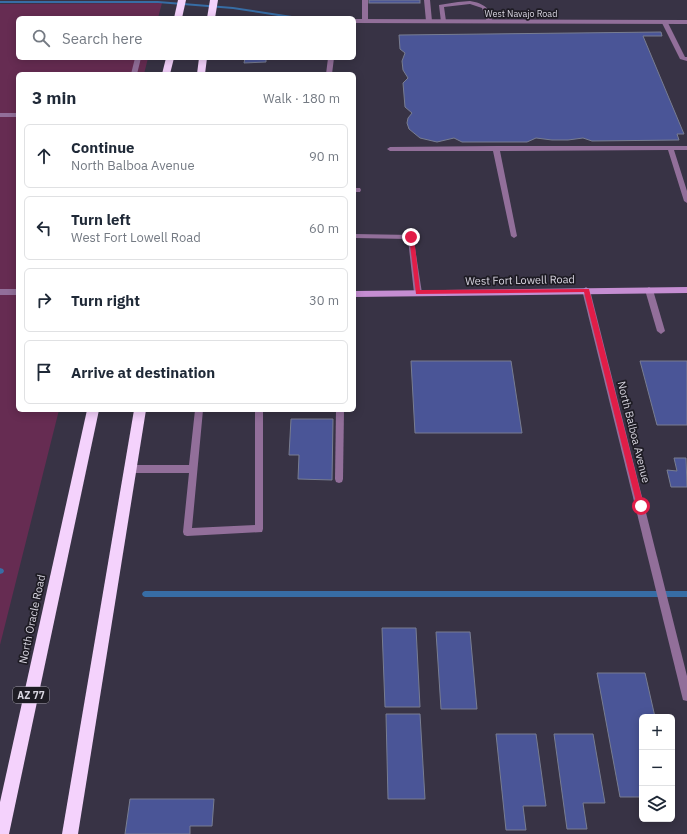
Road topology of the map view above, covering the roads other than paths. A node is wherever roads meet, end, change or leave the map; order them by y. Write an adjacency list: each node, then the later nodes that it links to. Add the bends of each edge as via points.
1 (182, 0): 5 (highway)
2 (365, 0): 8 (street)
3 (427, 0): 9 (street)
4 (214, 1): 6 (highway)
5 (179, 15)
6 (211, 16)
7 (356, 21): 8 (street, West Navajo Road)
8 (365, 21): 9 (street, West Navajo Road)
9 (429, 21): 10 (street, West Navajo Road)
10 (442, 21): 11 (street, West Navajo Road); 11 (street, via 441,6 471,2 486,8)
11 (490, 22): 13 (street, West Navajo Road)
12 (687, 22): 13 (street, West Navajo Road)
13 (665, 23): 14 (street)
14 (685, 59): 19 (street)
15 (138, 60): 20 (street)
16 (170, 60): 21 (highway)
17 (204, 60): 22 (highway)
18 (331, 60): 23 (street)
19 (687, 67)
20 (134, 72)
21 (166, 72)
22 (200, 72)
23 (329, 72)
24 (0, 115): 25 (street)
25 (16, 115)
26 (496, 148): 27 (street); 29 (street); 32 (street)
27 (670, 148): 28 (street); 30 (street)
28 (687, 148)
29 (390, 149)
30 (687, 201)
31 (356, 236): 38 (street, via 411,237)
32 (514, 236)
33 (586, 290): 34 (main road, West Fort Lowell Road); 38 (main road, West Fort Lowell Road); 49 (street, North Balboa Avenue)
34 (648, 290): 35 (main road, West Fort Lowell Road); 40 (street)
35 (687, 290)
36 (0, 292): 37 (street)
37 (16, 292)
38 (418, 293): 39 (main road, West Fort Lowell Road)
39 (356, 294)
40 (661, 332)
41 (93, 412): 50 (highway, North Oracle Road / AZ 77)
42 (140, 412): 46 (highway)
43 (199, 412): 47 (street)
44 (259, 412): 47 (street, via 259,529 188,532)
45 (340, 412): 48 (street)
46 (130, 469): 47 (street); 51 (highway)
47 (193, 469)
48 (339, 479)
49 (687, 696)
50 (1, 834)
51 (70, 834)

